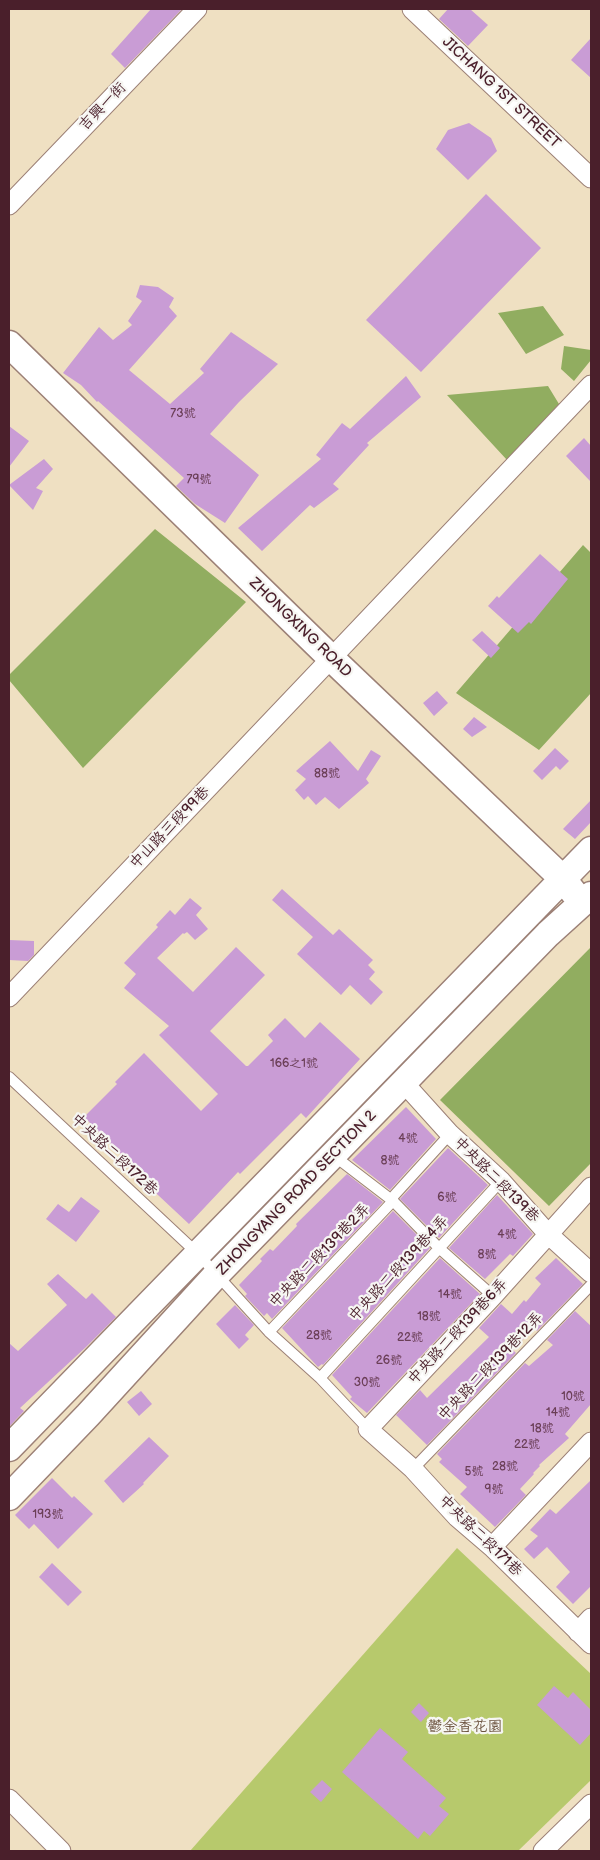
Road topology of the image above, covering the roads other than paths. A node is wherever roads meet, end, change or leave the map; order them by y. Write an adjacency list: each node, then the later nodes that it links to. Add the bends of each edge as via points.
1 (197, 9): 4 (street, 吉興一街)
2 (412, 9): 3 (street, JICHANG 1ST STREET)
3 (591, 178)
4 (9, 205)
5 (9, 344): 7 (street, ZHONGXING ROAD)
6 (591, 385): 7 (street, 中山路三段99巷)
7 (332, 659): 9 (street, ZHONGXING ROAD); 11 (street, 中山路三段99巷)
8 (591, 850): 9 (street, ZHONGYANG ROAD SECTION 2)
9 (563, 879): 10 (street, ZHONGXING ROAD); 21 (street, ZHONGYANG ROAD SECTION 2)
10 (588, 904): 13 (street, ZHONGYANG ROAD SECTION 2, via 548,934)
11 (9, 997)
12 (9, 1077): 21 (lane, 中央路二段172巷)
13 (404, 1083): 14 (street, 中央路二段139巷); 15 (street, ZHONGYANG ROAD SECTION 2)
14 (450, 1134): 16 (street, 中央路二段139巷); 18 (lane, 中央路二段139巷2弄)
15 (333, 1155): 18 (lane); 23 (street, ZHONGYANG ROAD SECTION 2)
16 (501, 1182): 19 (street, 中央路二段139巷); 20 (lane, 中央路二段139巷4弄)
17 (591, 1187): 19 (street, 中央路二段139巷6弄)
18 (392, 1201): 20 (lane); 26 (lane, 中央路二段139巷2弄)
19 (548, 1234): 22 (street, 中央路二段139巷); 25 (street, 中央路二段139巷6弄)
20 (440, 1248): 25 (lane); 27 (lane, 中央路二段139巷4弄)
21 (198, 1254): 23 (lane, 中央路二段172巷); 30 (street, ZHONGYANG ROAD SECTION 2)
22 (591, 1273)
23 (217, 1274): 26 (lane, 中央路二段172巷); 32 (street, ZHONGYANG ROAD SECTION 2)
24 (591, 1285): 31 (lane, 中央路二段139巷12弄)
25 (493, 1296): 28 (street, 中央路二段139巷6弄)
26 (269, 1332): 27 (lane, 中央路二段172巷)
27 (320, 1378): 28 (lane, 中央路二段172巷)
28 (368, 1429): 31 (street, 中央路二段171巷)
29 (591, 1442): 33 (street)
30 (9, 1448)
31 (413, 1469): 33 (street, 中央路二段171巷, via 457,1517)
32 (9, 1497)
33 (492, 1547): 35 (street, 中央路二段171巷)
34 (591, 1618): 35 (street)
35 (585, 1638)
36 (9, 1799): 38 (street)
37 (591, 1804): 39 (street)
38 (62, 1851)
39 (542, 1851)

